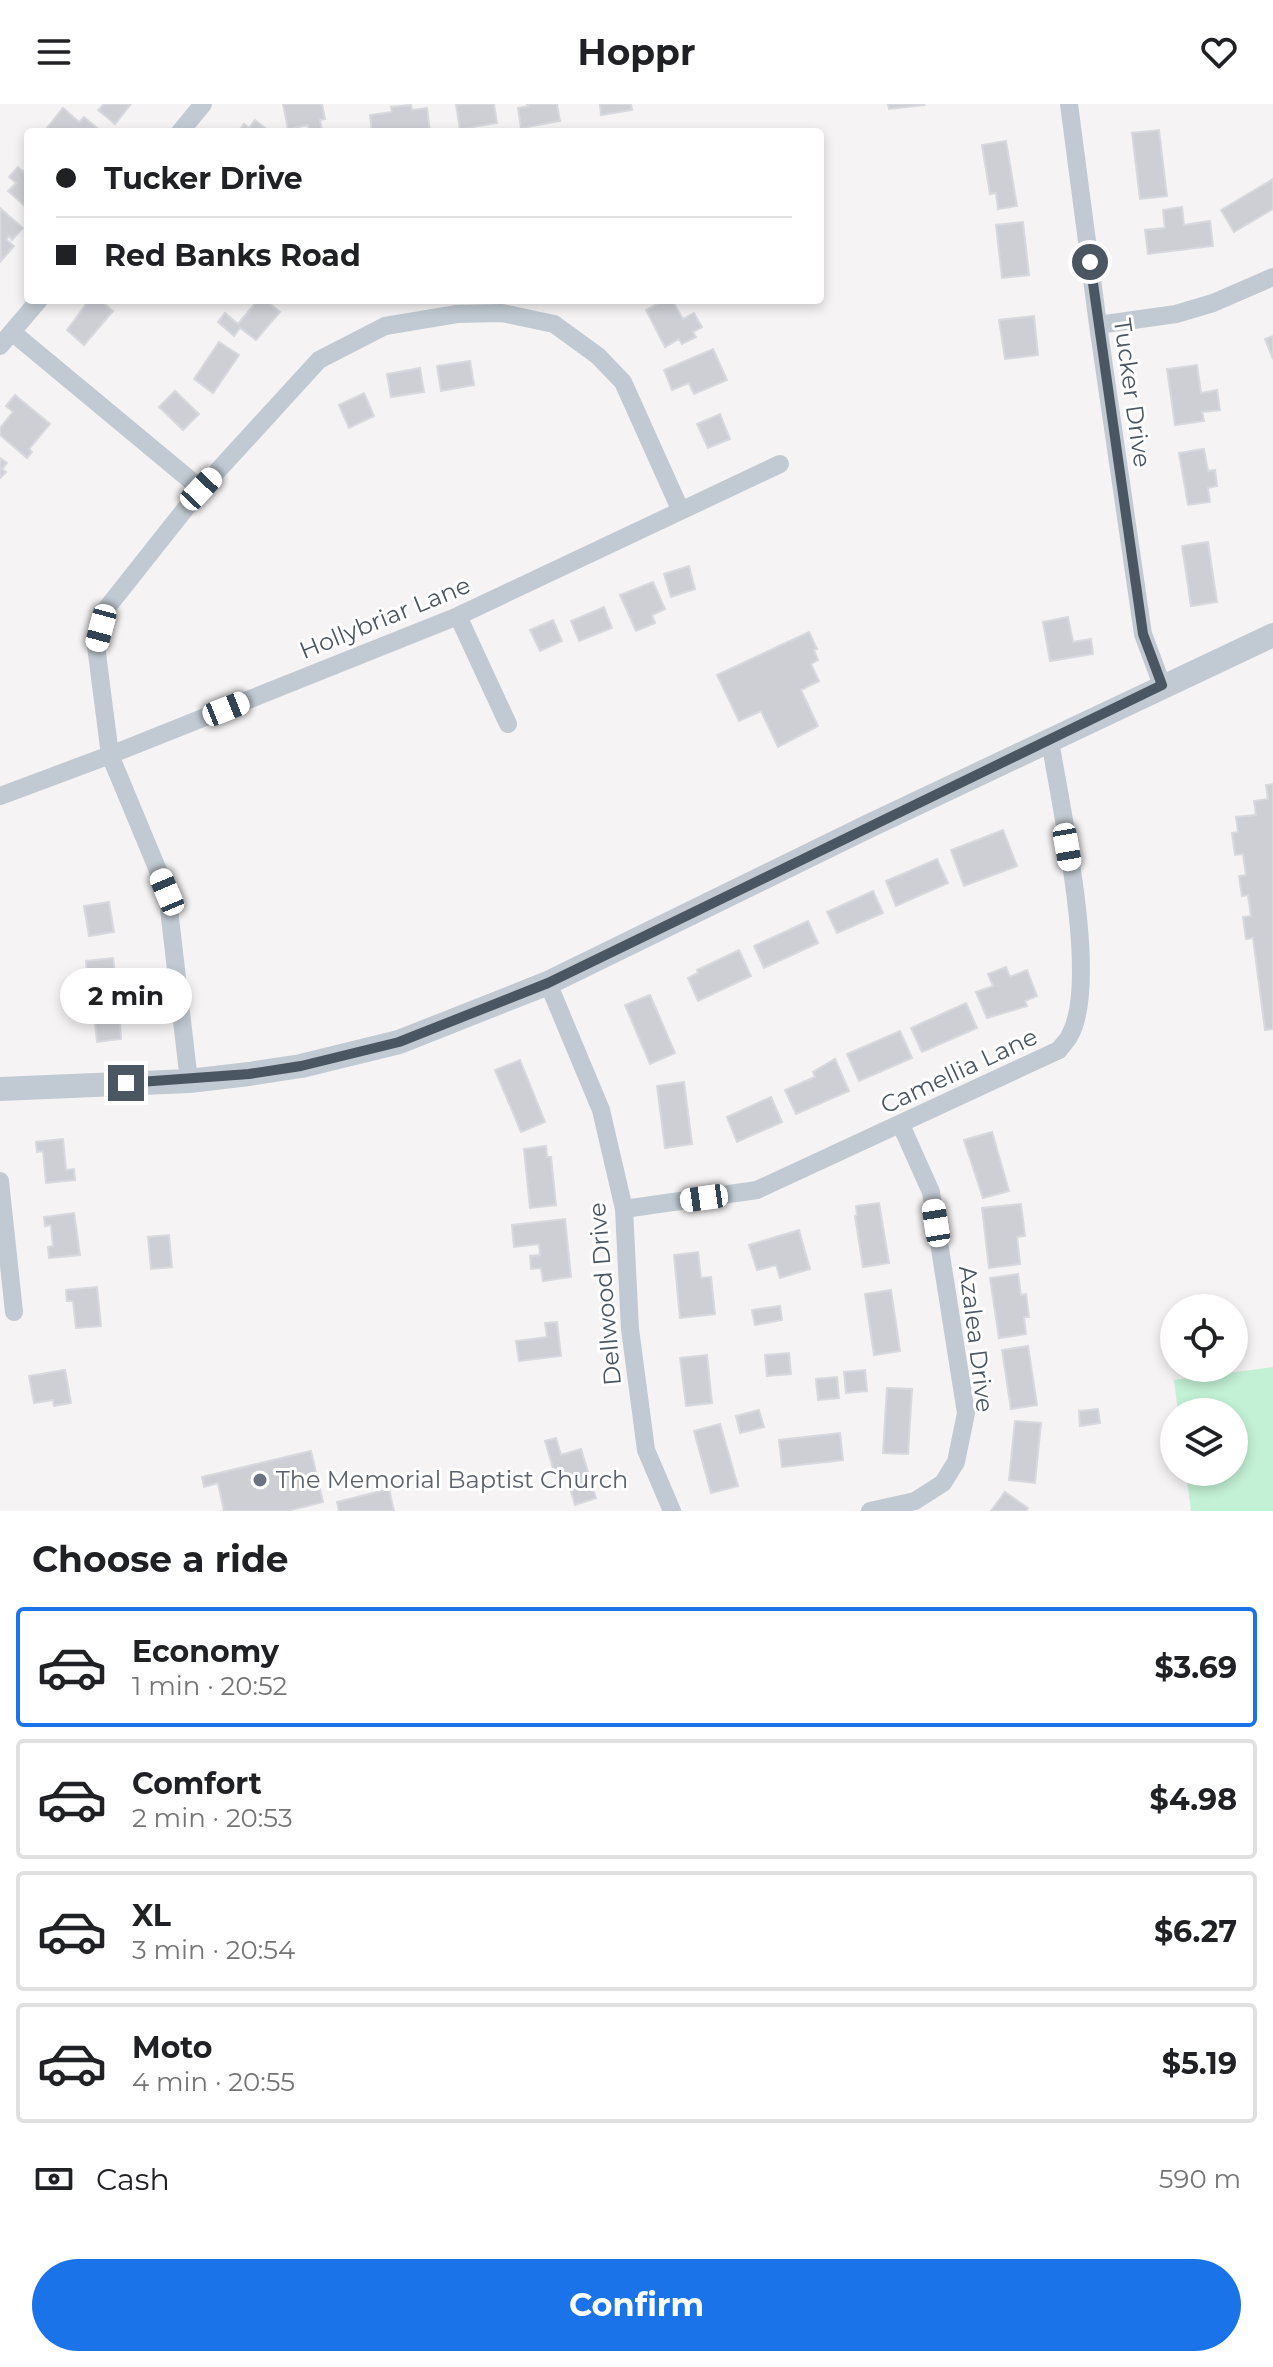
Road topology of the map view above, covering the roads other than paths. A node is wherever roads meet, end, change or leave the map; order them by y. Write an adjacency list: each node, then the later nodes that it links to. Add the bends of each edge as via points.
1 (203, 104): 3 (street)
2 (1069, 104): 6 (street, Tucker Drive)
3 (183, 128)
4 (1273, 277): 6 (street, via 1176,314)
5 (36, 304): 7 (street)
6 (1098, 325): 13 (street, Tucker Drive, via 1143,634)
7 (6, 339): 9 (street)
8 (780, 464): 10 (street, Hollybriar Lane)
9 (201, 489): 10 (street, via 319,360 385,326 502,313 554,324 623,382); 16 (street, via 106,609 96,646)
10 (680, 509): 11 (street, Hollybriar Lane)
11 (458, 616): 14 (street); 16 (street, Hollybriar Lane)
12 (1273, 635): 13 (street)
13 (1162, 685): 15 (street)
14 (508, 724)
15 (1050, 740): 18 (street); 21 (street, Camellia Lane, via 1080,946 1081,979 1070,1035 1059,1050)
16 (110, 755): 17 (street, Hollybriar Lane); 19 (street, via 167,892)
17 (0, 796)
18 (548, 983): 19 (street, via 399,1042 301,1066); 23 (street, Dellwood Drive, via 601,1110)
19 (189, 1081): 20 (street)
20 (0, 1089)
21 (901, 1125): 23 (street, Camellia Lane, via 757,1190); 26 (street, Azalea Drive, via 931,1192 966,1413 956,1462 943,1483 915,1501)
22 (0, 1181): 24 (street)
23 (624, 1209): 25 (street, Dellwood Drive, via 630,1329 646,1450)
24 (14, 1312)
25 (672, 1511)
26 (870, 1511)

